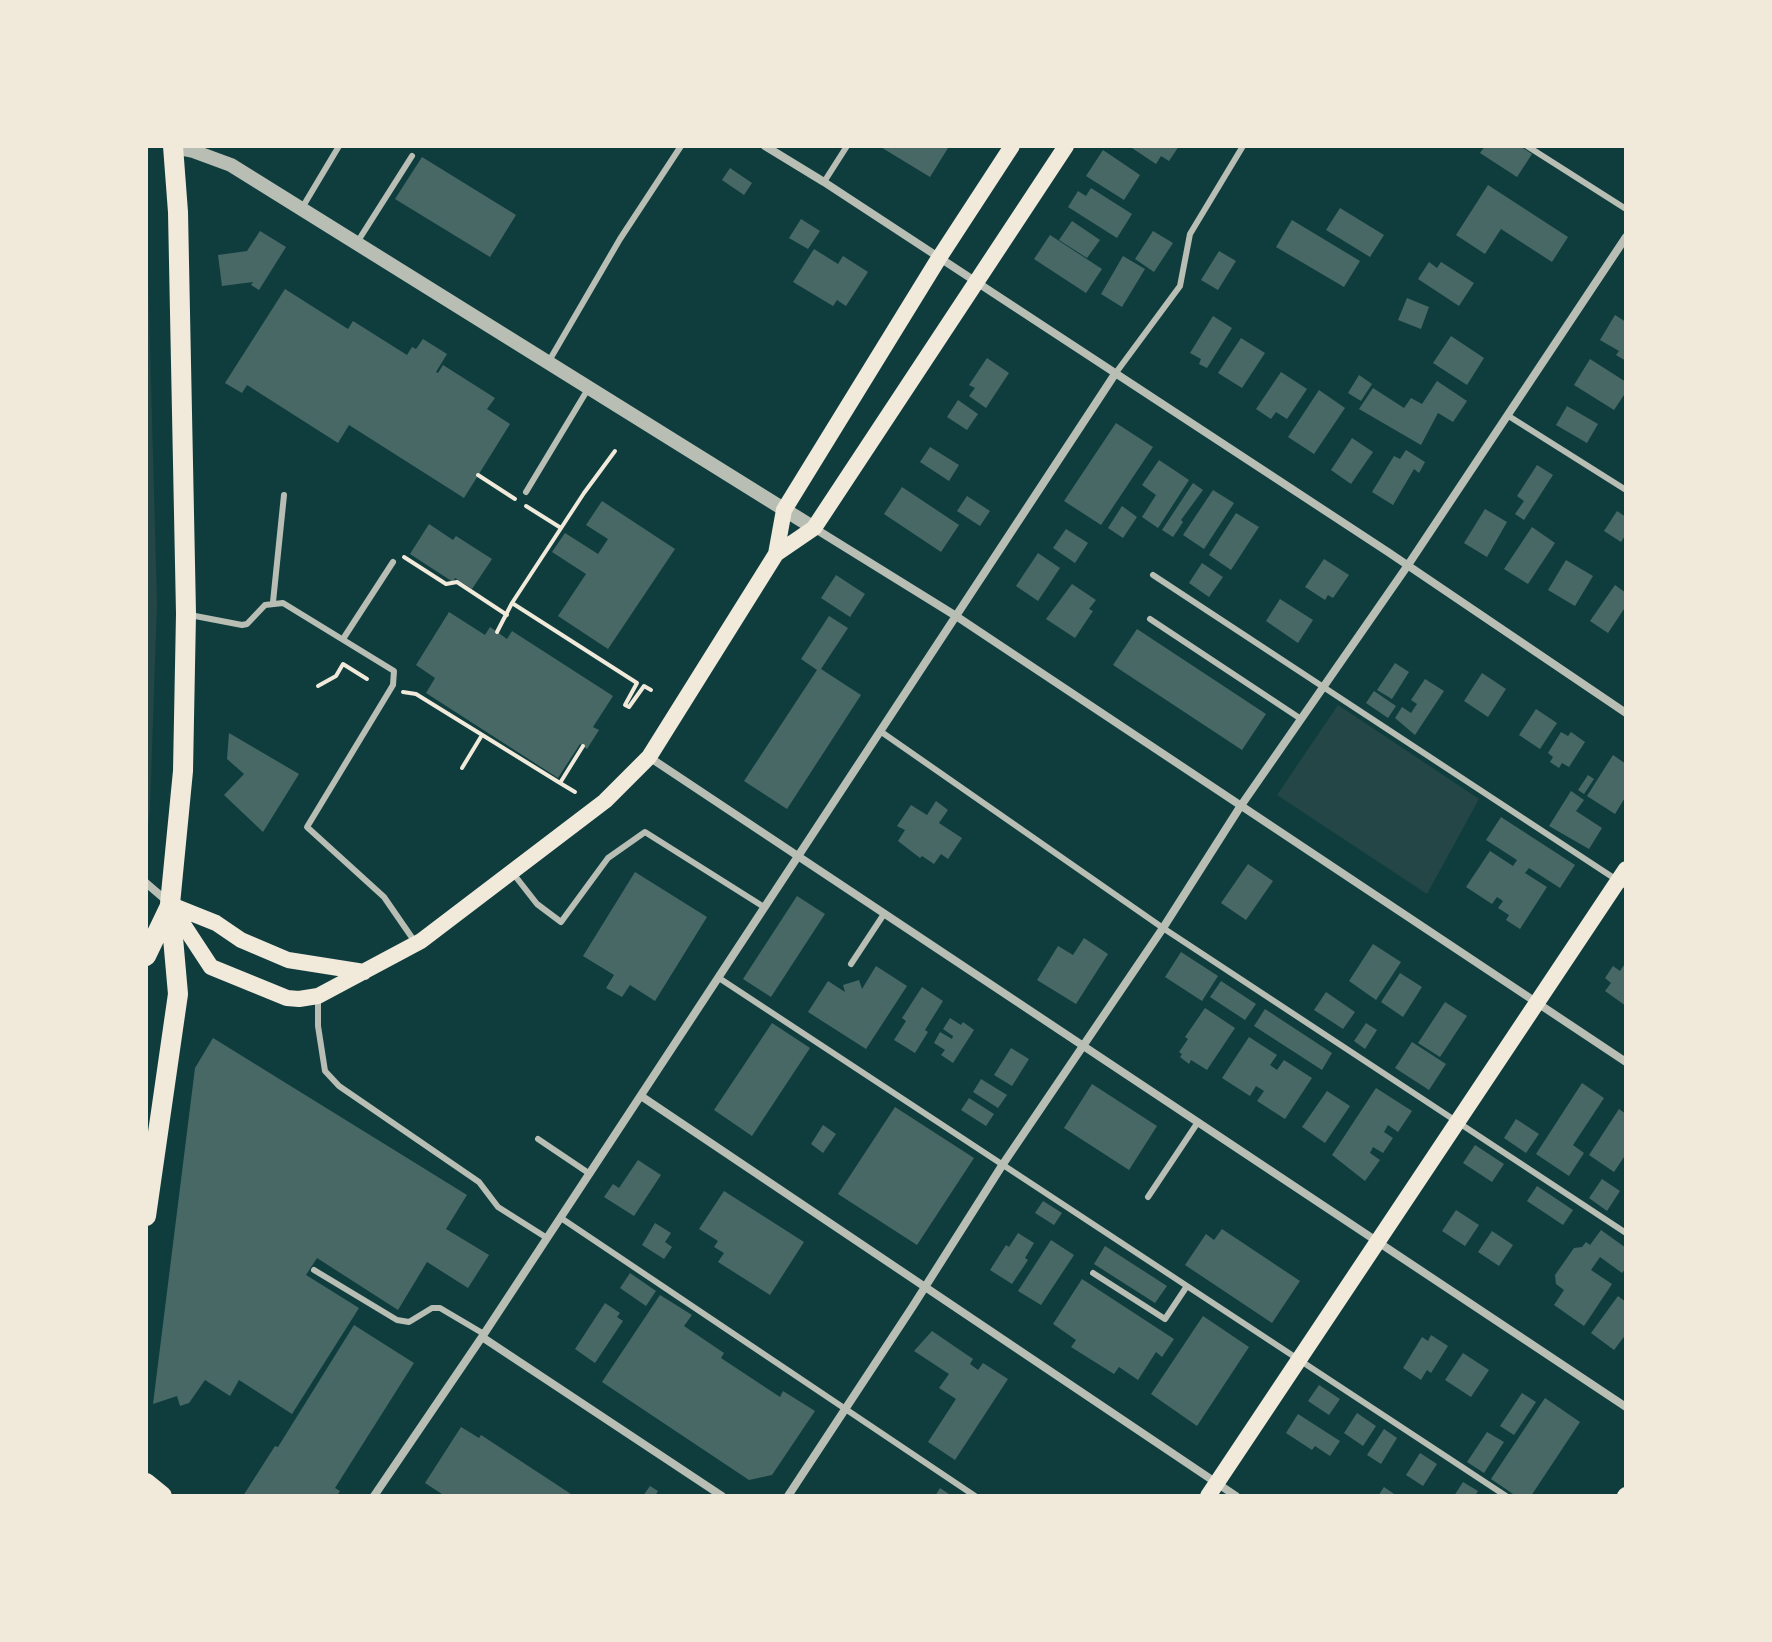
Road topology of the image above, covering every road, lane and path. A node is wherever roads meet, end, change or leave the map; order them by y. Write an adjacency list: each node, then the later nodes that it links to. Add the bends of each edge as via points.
1 (168, 146): 13 (street, via 231,165); 35 (main road, via 178,212)
2 (339, 146): 13 (lane)
3 (681, 146): 18 (lane)
4 (765, 146): 11 (street)
5 (847, 146): 11 (lane)
6 (1012, 146): 16 (main road)
7 (1066, 146): 17 (main road)
8 (1243, 146): 19 (lane, via 1190,234 1180,286)
9 (1527, 146): 12 (lane)
10 (412, 156): 15 (lane)
11 (824, 182): 16 (street)
12 (1626, 209)
13 (300, 210): 15 (street)
14 (1626, 237): 21 (street)
15 (356, 245): 18 (street)
16 (939, 258): 17 (street); 26 (main road)
17 (977, 283): 19 (street); 27 (main road)
18 (547, 364): 20 (street)
19 (1115, 374): 31 (street); 37 (street)
20 (588, 389): 24 (lane); 26 (street)
21 (1507, 415): 23 (lane); 31 (street)
22 (615, 451): 34 (path)
23 (1626, 490)
24 (526, 492)
25 (284, 495): 33 (lane)
26 (784, 510): 27 (street); 29 (main road)
27 (814, 528): 29 (main road); 37 (street)
28 (398, 554): 36 (path, via 446,584 457,582)
29 (776, 554): 51 (main road)
30 (393, 562): 40 (lane)
31 (1408, 565): 43 (street); 46 (street)
32 (1153, 575): 43 (lane)
33 (273, 602): 35 (lane, via 242,625); 40 (lane)
34 (512, 603): 36 (path); 44 (path, via 637,683 625,705 629,707 644,686)
35 (186, 614): 60 (main road, via 183,771)
36 (507, 615): 39 (path)
37 (956, 616): 48 (street); 55 (street)
38 (1150, 619): 47 (lane)
39 (497, 632)
40 (343, 639): 64 (lane, via 394,671 395,680 307,827 384,897)
41 (367, 679): 42 (path, via 343,664 336,676)
42 (318, 686)
43 (1323, 687): 47 (street); 58 (lane)
44 (651, 690)
45 (403, 692): 49 (path, via 416,694)
46 (1626, 713)
47 (1301, 719): 55 (street)
48 (880, 731): 56 (street); 63 (lane)
49 (482, 735): 52 (path); 53 (path)
50 (583, 746): 53 (path)
51 (649, 757): 56 (street); 57 (main road, via 605,801)
52 (462, 768)
53 (560, 783): 54 (path)
54 (575, 792)
55 (1240, 807): 63 (street); 70 (street)
56 (797, 857): 61 (street); 62 (street)
57 (511, 871): 61 (lane, via 537,904 561,922 608,858 645,832); 64 (main road)
58 (1623, 879): 70 (main road)
59 (146, 883): 60 (street)
60 (170, 904): 65 (main road); 67 (main road, via 288,960); 69 (main road, via 211,967 287,998); 80 (main road, via 178,994)
61 (764, 907): 68 (street)
62 (884, 914): 66 (lane); 71 (street)
63 (1163, 928): 71 (street); 75 (lane)
64 (416, 943): 67 (main road)
65 (146, 956)
66 (851, 964)
67 (364, 972): 69 (main road)
68 (719, 978): 73 (street); 77 (lane)
69 (318, 996): 83 (lane, via 325,1071 339,1086 479,1182 498,1207)
70 (1537, 1003): 72 (street); 75 (main road)
71 (1082, 1045): 74 (street); 77 (street)
72 (1626, 1062)
73 (641, 1096): 78 (street); 87 (street)
74 (1198, 1122): 79 (lane); 84 (street)
75 (1459, 1123): 82 (lane); 84 (main road)
76 (538, 1139): 78 (lane)
77 (1003, 1164): 87 (street); 88 (lane)
78 (590, 1174): 81 (street)
79 (1148, 1197)
80 (146, 1216)
81 (561, 1218): 83 (street); 92 (lane)
82 (1626, 1233)
83 (547, 1238): 89 (street)
84 (1379, 1242): 90 (main road); 91 (street)
85 (314, 1270): 89 (lane, via 397,1320 409,1322 440,1308)
86 (1093, 1273): 88 (lane, via 1165,1319)
87 (925, 1286): 92 (street); 94 (street)
88 (1187, 1286): 90 (lane)
89 (483, 1335): 96 (street); 97 (street)
90 (1298, 1359): 94 (main road); 101 (lane)
91 (1626, 1407)
92 (845, 1409): 98 (street); 99 (lane)
93 (146, 1483): 95 (main road)
94 (1212, 1490): 100 (street)
95 (162, 1496)
96 (374, 1496)
97 (722, 1496)
98 (788, 1496)
99 (975, 1496)
100 (1236, 1496)
101 (1506, 1496)

